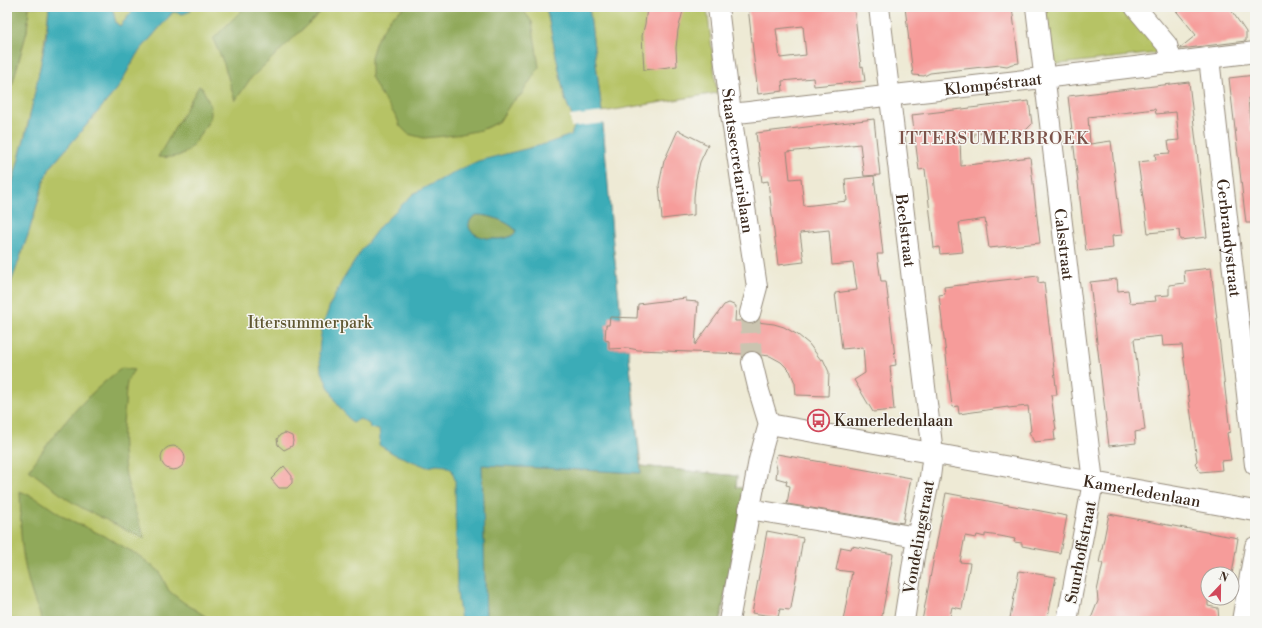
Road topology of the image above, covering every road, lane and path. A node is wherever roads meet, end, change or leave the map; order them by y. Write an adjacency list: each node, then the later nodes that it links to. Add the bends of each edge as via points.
1 (718, 7): 10 (street, Staatssecretarislaan)
2 (879, 7): 9 (street, Beelstraat)
3 (1036, 7): 8 (street, Calsstraat)
4 (1136, 7): 7 (street, via 1167,45)
5 (1255, 52): 6 (street, Klompéstraat)
6 (1209, 58): 7 (street, Klompéstraat); 15 (street, Gerbrandystraat)
7 (1172, 63): 8 (street, Klompéstraat)
8 (1045, 79): 9 (street, Klompéstraat); 16 (street, Calsstraat)
9 (889, 95): 10 (street, Klompéstraat); 14 (street, Beelstraat)
10 (731, 114): 11 (street, Staatssecretarislaan, via 757,287)
11 (750, 313)
12 (752, 362): 13 (street)
13 (769, 424): 14 (street, Kamerledenlaan); 17 (street)
14 (933, 453): 16 (street, Kamerledenlaan); 19 (street, Vondelingstraat)
15 (1255, 465)
16 (1093, 482): 18 (street, Kamerledenlaan); 23 (street, Suurhoffstraat)
17 (749, 509): 19 (street); 21 (street)
18 (1255, 511)
19 (917, 538): 22 (street, Vondelingstraat)
20 (1255, 547): 24 (street)
21 (729, 621)
22 (904, 621)
23 (1067, 621)
24 (1242, 621)

